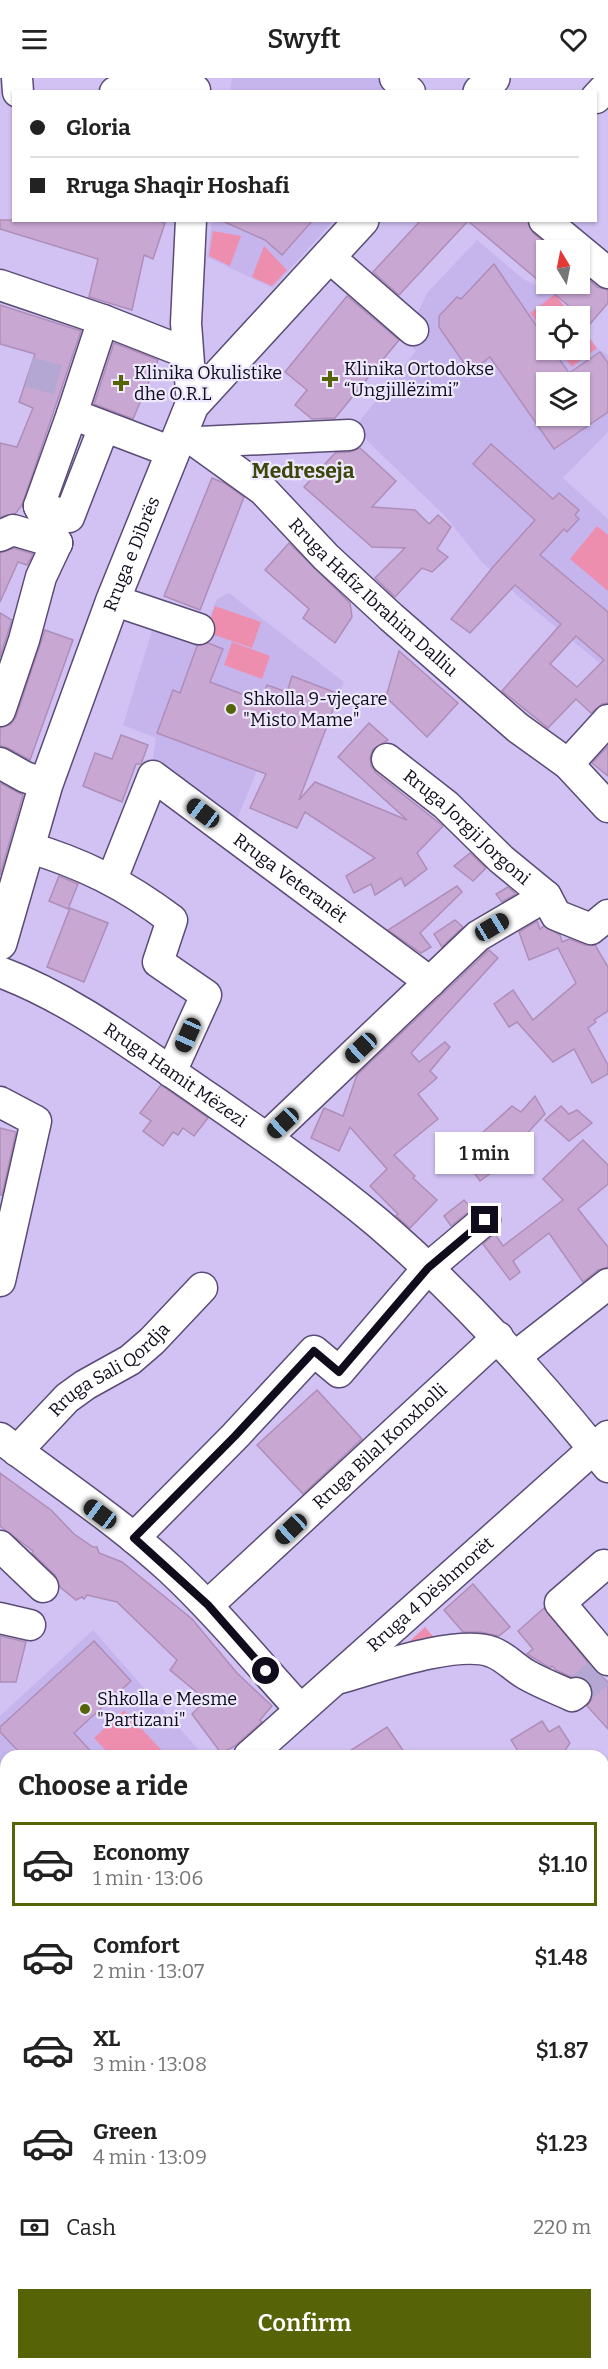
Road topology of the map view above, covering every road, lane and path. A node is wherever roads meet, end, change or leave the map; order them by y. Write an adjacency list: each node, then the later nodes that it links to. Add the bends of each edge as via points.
1 (395, 78): 6 (street)
2 (493, 78): 7 (main road)
3 (608, 85): 8 (street)
4 (195, 87): 5 (street)
5 (147, 90)
6 (408, 90)
7 (482, 90)
8 (597, 97)
9 (191, 222): 17 (street)
10 (360, 222): 12 (main road, Rruga e Dibrës)
11 (546, 222): 13 (street)
12 (328, 257): 16 (street); 20 (main road, Rruga e Dibrës)
13 (608, 273)
14 (0, 285): 15 (street)
15 (103, 320): 17 (street); 18 (street)
16 (412, 330)
17 (187, 353): 20 (street)
18 (74, 394): 19 (street); 22 (street)
19 (104, 427): 20 (street); 22 (street, via 69,517)
20 (186, 432): 21 (street); 25 (main road, Rruga e Dibrës); 31 (street, Rruga Hafiz Ibrahim Dalliu, via 263,490 326,557 391,616 518,728)
21 (349, 435)
22 (39, 506): 24 (street)
23 (0, 536): 24 (street, via 13,530)
24 (57, 543): 27 (street, via 41,577)
25 (113, 600): 26 (street); 32 (main road, Rruga e Dibrës)
26 (199, 629)
27 (0, 711)
28 (608, 720): 31 (street)
29 (387, 759): 36 (street, Rruga Jorgji Jorgoni, via 440,800)
30 (0, 763): 32 (street)
31 (568, 764): 33 (street, Rruga Hafiz Ibrahim Dalliu)
32 (46, 784): 34 (main road, Rruga e Dibrës)
33 (608, 807)
34 (27, 847): 35 (street); 38 (main road, Rruga e Dibrës)
35 (112, 879): 40 (street, Rruga Veteranët, via 153,776); 41 (street, via 172,920 158,962 206,995)
36 (546, 896): 37 (street, Rruga Jorgji Jorgoni, via 556,915 591,929); 40 (street, Rruga Jorgji Jorgoni, via 478,936)
37 (608, 915)
38 (0, 943)
39 (0, 972): 41 (street, Rruga Hamit Mëzezi, via 88,1016)
40 (430, 982): 43 (street, Rruga Jorgji Jorgoni)
41 (171, 1072): 43 (street, Rruga Hamit Mëzezi)
42 (0, 1102): 46 (street, via 36,1121)
43 (267, 1137): 45 (street, Rruga Hamit Mëzezi, via 377,1222)
44 (485, 1220): 45 (street)
45 (428, 1268): 49 (street, Rruga Hamit Mëzezi); 52 (street, via 339,1372 314,1351)
46 (0, 1281)
47 (608, 1284): 49 (street, Rruga Bilal Konxholli)
48 (202, 1288): 50 (street, Rruga Sali Qordja, via 130,1360 85,1385)
49 (507, 1346): 51 (street, Rruga Hamit Mëzezi); 56 (street, Rruga Bilal Konxholli)
50 (8, 1445): 52 (street)
51 (603, 1451): 60 (street, Rruga 4 Dëshmorët)
52 (134, 1538): 56 (street)
53 (0, 1546): 55 (street)
54 (604, 1565): 59 (street, via 560,1603)
55 (43, 1587)
56 (208, 1605): 62 (street)
57 (0, 1618): 58 (street)
58 (30, 1625)
59 (605, 1665)
60 (334, 1679): 61 (street, via 475,1648 504,1657 525,1674 572,1696); 62 (street, Rruga 4 Dëshmorët)
61 (576, 1693)
62 (300, 1709): 63 (street, Rruga 4 Dëshmorët)
63 (258, 1750)

